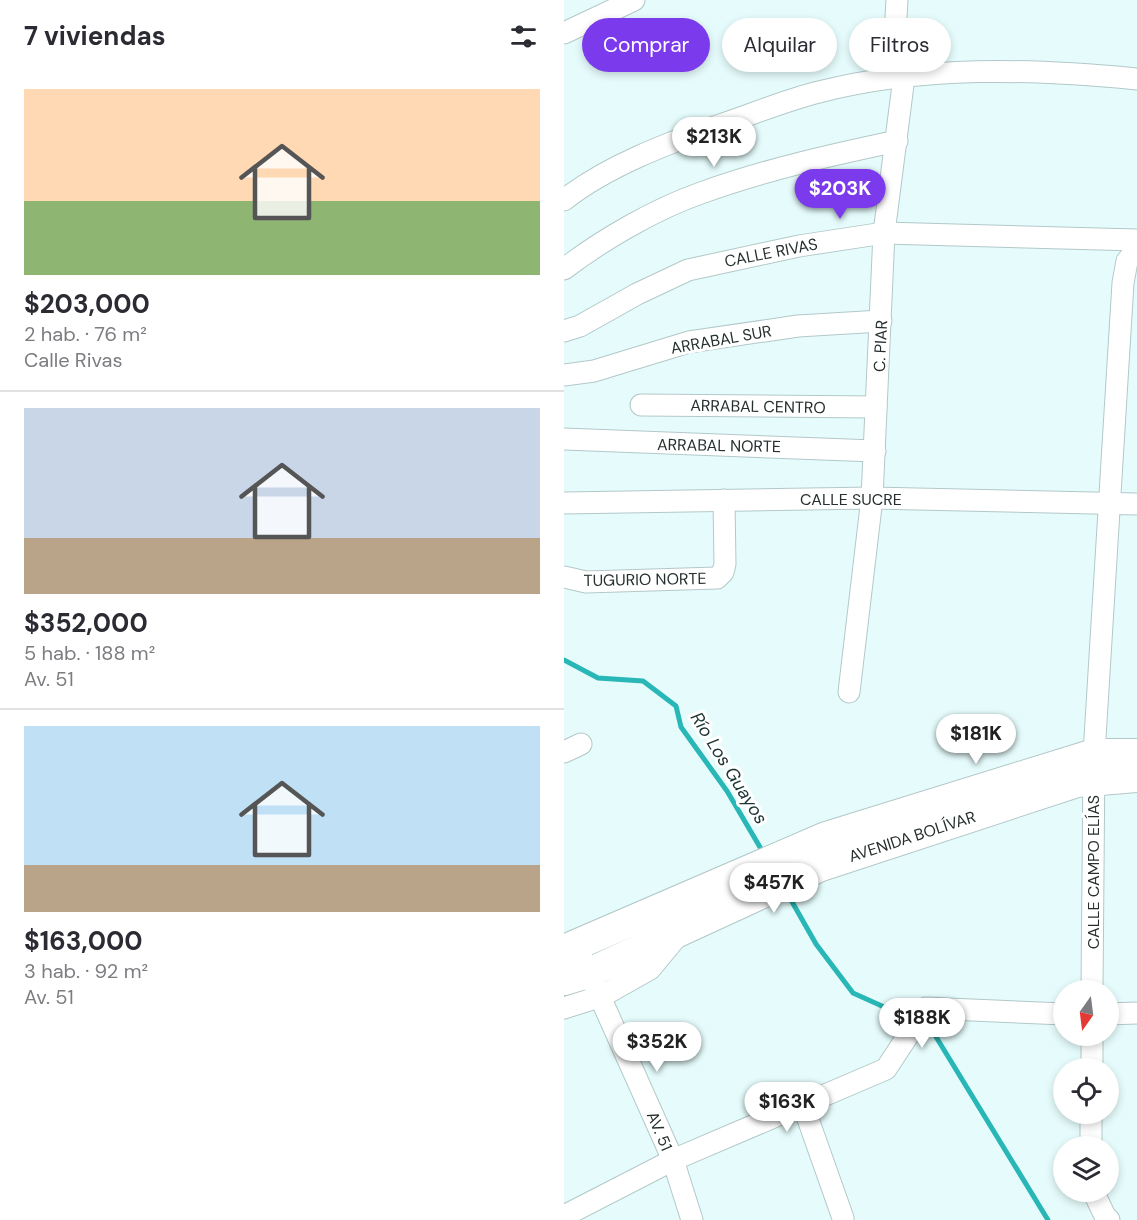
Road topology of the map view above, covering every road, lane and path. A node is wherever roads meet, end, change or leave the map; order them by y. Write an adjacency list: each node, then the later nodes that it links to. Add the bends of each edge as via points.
1 (634, 0): 3 (street)
2 (897, 0): 4 (street, C. PIAR)
3 (564, 33)
4 (904, 77): 5 (street, via 1052,71); 6 (street, C. PIAR); 7 (street, via 819,92 685,137 618,168)
5 (1137, 79)
6 (897, 141): 8 (street, C. PIAR); 11 (street, via 700,193 643,220)
7 (564, 200)
8 (884, 233): 9 (street, CALLE RIVAS); 12 (street, C. PIAR); 13 (street, CALLE RIVAS, via 688,270)
9 (1137, 240)
10 (1137, 249): 23 (street, CALLE CAMPO ELÍAS, via 1127,261 1123,283)
11 (564, 269)
12 (881, 321): 14 (street, ARRABAL SUR, via 798,326 690,342 594,371); 16 (street, C. PIAR)
13 (564, 331)
14 (564, 375)
15 (640, 405): 16 (street, ARRABAL CENTRO)
16 (876, 407): 18 (street, C. PIAR)
17 (564, 439): 18 (street, ARRABAL NORTE)
18 (874, 451): 19 (street, C. PIAR)
19 (872, 498): 20 (street, CALLE SUCRE); 23 (street, CALLE SUCRE); 25 (street, C. PIAR)
20 (724, 500): 21 (street, CALLE SUCRE); 24 (street, TUGURIO NORTE, via 725,564 717,578 586,582)
21 (564, 503)
22 (1137, 504): 23 (street, CALLE SUCRE)
23 (1108, 505): 27 (street, CALLE CAMPO ELÍAS)
24 (564, 577)
25 (849, 692)
26 (1137, 754): 27 (main road, AVENIDA BOLÍVAR)
27 (1093, 767): 28 (main road, AVENIDA BOLÍVAR); 29 (main road, AVENIDA BOLÍVAR, via 1071,784 821,866); 29 (main road, AVENIDA BOLÍVAR, via 826,837); 31 (street, CALLE CAMPO ELÍAS)
28 (1137, 777)
29 (693, 915): 30 (main road, AVENIDA BOLÍVAR); 32 (main road, AVENIDA BOLÍVAR)
30 (570, 948): 32 (street, AV. 51)
31 (1092, 980)
32 (586, 983): 33 (street); 38 (street, AV. 51)
33 (564, 1008)
34 (1137, 1013): 36 (street)
35 (1053, 1014): 37 (street, via 926,1008 886,1069)
36 (1119, 1014)
37 (803, 1104): 38 (street); 41 (street)
38 (673, 1160): 40 (street); 42 (street, AV. 51)
39 (1098, 1202): 43 (street)
40 (564, 1216)
41 (843, 1218)
42 (692, 1220)
43 (1109, 1220)

